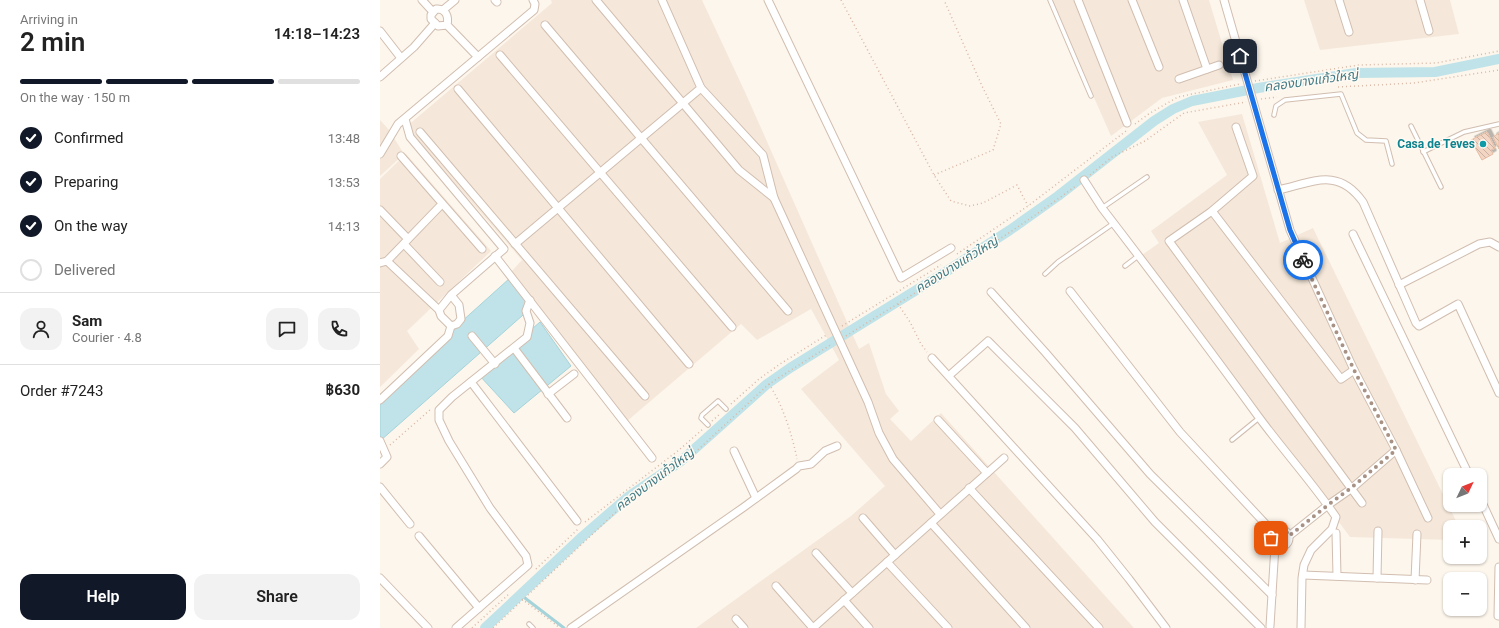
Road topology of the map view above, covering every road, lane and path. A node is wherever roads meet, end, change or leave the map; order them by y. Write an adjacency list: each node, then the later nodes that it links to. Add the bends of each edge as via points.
1 (422, 0): 17 (street)
2 (455, 0): 16 (street)
3 (533, 0): 26 (street, via 534,10)
4 (596, 0): 43 (street)
5 (662, 0): 36 (street)
6 (768, 0): 74 (street, via 900,278)
7 (841, 0): 57 (path)
8 (944, 0): 57 (path, via 1001,124 993,150)
9 (1050, 0): 39 (lane)
10 (1078, 0): 47 (street)
11 (1132, 0): 29 (street)
12 (1183, 0): 30 (street)
13 (1224, 0): 61 (street)
14 (1339, 0): 23 (street)
15 (1420, 0): 22 (street)
16 (443, 10): 17 (street, via 436,9); 19 (street, via 448,17)
17 (434, 12): 18 (street, via 431,19)
18 (435, 23): 19 (street, via 438,26); 27 (street)
19 (447, 25): 26 (street)
20 (545, 25): 51 (street)
21 (380, 31): 27 (street)
22 (1429, 31)
23 (1349, 32)
24 (1499, 51): 34 (path, via 1436,63 1359,65)
25 (500, 55): 56 (street)
26 (478, 57): 45 (street)
27 (401, 58): 32 (street)
28 (1219, 65): 30 (street)
29 (1159, 67)
30 (1207, 69): 33 (street)
31 (1499, 70): 37 (path, via 1414,83 1348,85)
32 (380, 77)
33 (1179, 79)
34 (1253, 81)
35 (1246, 82): 47 (path, via 1178,97)
36 (701, 88): 43 (street); 62 (street, via 763,155)
37 (1332, 88)
38 (458, 89): 65 (street)
39 (1091, 96)
40 (1279, 96): 41 (path)
41 (1256, 100)
42 (1249, 101): 59 (path, via 1184,113 1145,141 1112,157)
43 (684, 103): 51 (street); 62 (street, via 739,170)
44 (1274, 116): 55 (lane, via 1276,106 1285,100 1341,94 1357,133 1366,140 1386,141)
45 (405, 119): 53 (street, via 398,124); 77 (street, via 410,137 504,249)
46 (1499, 124): 52 (lane, via 1464,132)
47 (1130, 125): 64 (path)
48 (1411, 126): 52 (lane)
49 (1236, 127): 68 (street, via 1254,176)
50 (420, 132): 72 (street)
51 (641, 139): 56 (street); 91 (street)
52 (1423, 152): 60 (lane)
53 (380, 154)
54 (401, 156): 63 (street)
55 (1392, 164)
56 (600, 173): 65 (street); 93 (street)
57 (934, 175): 64 (path, via 951,201 970,206 983,203 1017,185)
58 (1147, 177): 66 (lane)
59 (1084, 180): 66 (street); 89 (path, via 1033,217)
60 (1441, 187)
61 (1278, 190): 84 (street, via 1332,179 1354,190 1363,202); 103 (street, via 1290,230)
62 (774, 198): 137 (street, via 854,370 879,434 893,459)
63 (442, 204): 71 (street); 75 (street)
64 (1028, 206): 76 (path)
65 (558, 208): 72 (street); 102 (street)
66 (1102, 208): 69 (street)
67 (380, 210): 71 (street)
68 (1212, 211): 103 (street, via 1341,379); 132 (street, via 1168,241)
69 (1114, 224): 78 (street); 82 (lane, via 1058,262)
70 (1353, 234): 128 (street)
71 (406, 242): 79 (street); 83 (street)
72 (515, 244): 110 (street)
73 (1499, 247): 84 (street, via 1490,242 1479,244)
74 (951, 248)
75 (482, 249)
76 (956, 255)
77 (496, 256): 87 (street); 88 (street)
78 (1138, 256): 81 (lane); 114 (street)
79 (384, 262): 90 (street)
80 (942, 264): 94 (path)
81 (1125, 266)
82 (1045, 274)
83 (440, 282)
84 (1399, 285): 108 (street, via 1419,326 1458,304)
85 (991, 292): 165 (street, via 1150,474)
86 (1070, 292): 143 (street, via 1180,432)
87 (451, 295): 90 (street); 92 (street, via 460,305 461,319)
88 (530, 300): 99 (street, via 526,311 530,323 527,337); 124 (street)
89 (898, 304): 97 (path); 100 (path)
90 (439, 310): 92 (street)
91 (788, 311)
92 (451, 326): 111 (street, via 448,336)
93 (732, 326)
94 (836, 329)
95 (830, 333): 113 (path, via 759,379)
96 (472, 336): 101 (street)
97 (840, 339)
98 (834, 343): 107 (path)
99 (514, 348): 101 (street); 109 (street)
100 (932, 358): 186 (street, via 1097,539)
101 (495, 364): 106 (street)
102 (689, 364)
103 (1354, 370): 122 (street)
104 (952, 373): 187 (street, via 988,341 1074,428 1154,522)
105 (574, 374): 109 (street)
106 (471, 382): 140 (street); 168 (street, via 439,410 439,420 490,508 526,556 528,565)
107 (769, 384): 127 (path, via 783,411); 166 (path, via 688,459 617,512)
108 (1499, 393)
109 (548, 394): 115 (street)
110 (645, 396)
111 (380, 400)
112 (434, 407): 121 (path)
113 (726, 409): 117 (path); 117 (lane, via 718,401 702,415 701,418)
114 (1259, 417): 118 (lane); 135 (street)
115 (567, 418)
116 (938, 420): 129 (street)
117 (708, 425): 155 (path, via 582,525)
118 (1232, 440)
119 (380, 441): 126 (street, via 387,457)
120 (837, 446): 127 (street, via 825,451 811,464)
121 (385, 450)
122 (1396, 450): 132 (street); 139 (street)
123 (734, 451): 133 (street)
124 (652, 458)
125 (1004, 458): 129 (street)
126 (380, 464)
127 (799, 466): 133 (street)
128 (1466, 468)
129 (987, 473): 131 (street)
130 (380, 488): 142 (street)
131 (969, 488): 137 (street); 185 (street)
132 (1351, 488): 134 (street); 135 (street)
133 (756, 498): 172 (street)
134 (1362, 503)
135 (1328, 505): 148 (street); 156 (street, via 1336,517 1332,529 1311,550)
136 (1486, 512): 149 (street)
137 (940, 514): 141 (street)
138 (863, 518): 152 (street)
139 (1428, 518)
140 (577, 521)
141 (930, 523): 152 (street); 184 (street)
142 (410, 524)
143 (1274, 532): 148 (street, via 1278,529 1283,530); 150 (street, via 1271,538)
144 (1378, 532): 159 (street)
145 (1336, 533): 157 (street)
146 (1417, 534): 160 (street)
147 (419, 536): 168 (street)
148 (1289, 536): 150 (street, via 1287,544)
149 (1499, 539)
150 (1276, 546): 165 (street)
151 (816, 552): 164 (street)
152 (895, 554): 153 (street)
153 (887, 562): 164 (street); 183 (street)
154 (1499, 567): 169 (street)
155 (534, 570)
156 (1302, 575): 157 (street); 188 (street)
157 (1337, 576): 159 (street)
158 (380, 578): 174 (street)
159 (1377, 578): 160 (street)
160 (1415, 580): 161 (street)
161 (1427, 580)
162 (776, 586): 181 (street)
163 (511, 592): 176 (path)
164 (852, 593): 167 (street)
165 (1272, 595): 173 (street)
166 (522, 599): 177 (path); 179 (path)
167 (844, 600): 181 (street); 182 (street)
168 (478, 608): 175 (street)
169 (1498, 616)
170 (736, 619): 180 (street)
171 (529, 624): 178 (lane)
172 (573, 626)
173 (1270, 626)
174 (428, 628)
175 (456, 628)
176 (472, 628)
177 (493, 628)
178 (533, 628)
179 (560, 628)
180 (744, 628)
181 (813, 628)
182 (869, 628)
183 (948, 628)
184 (1026, 628)
185 (1099, 628)
186 (1166, 628)
187 (1261, 628)
188 (1301, 628)

